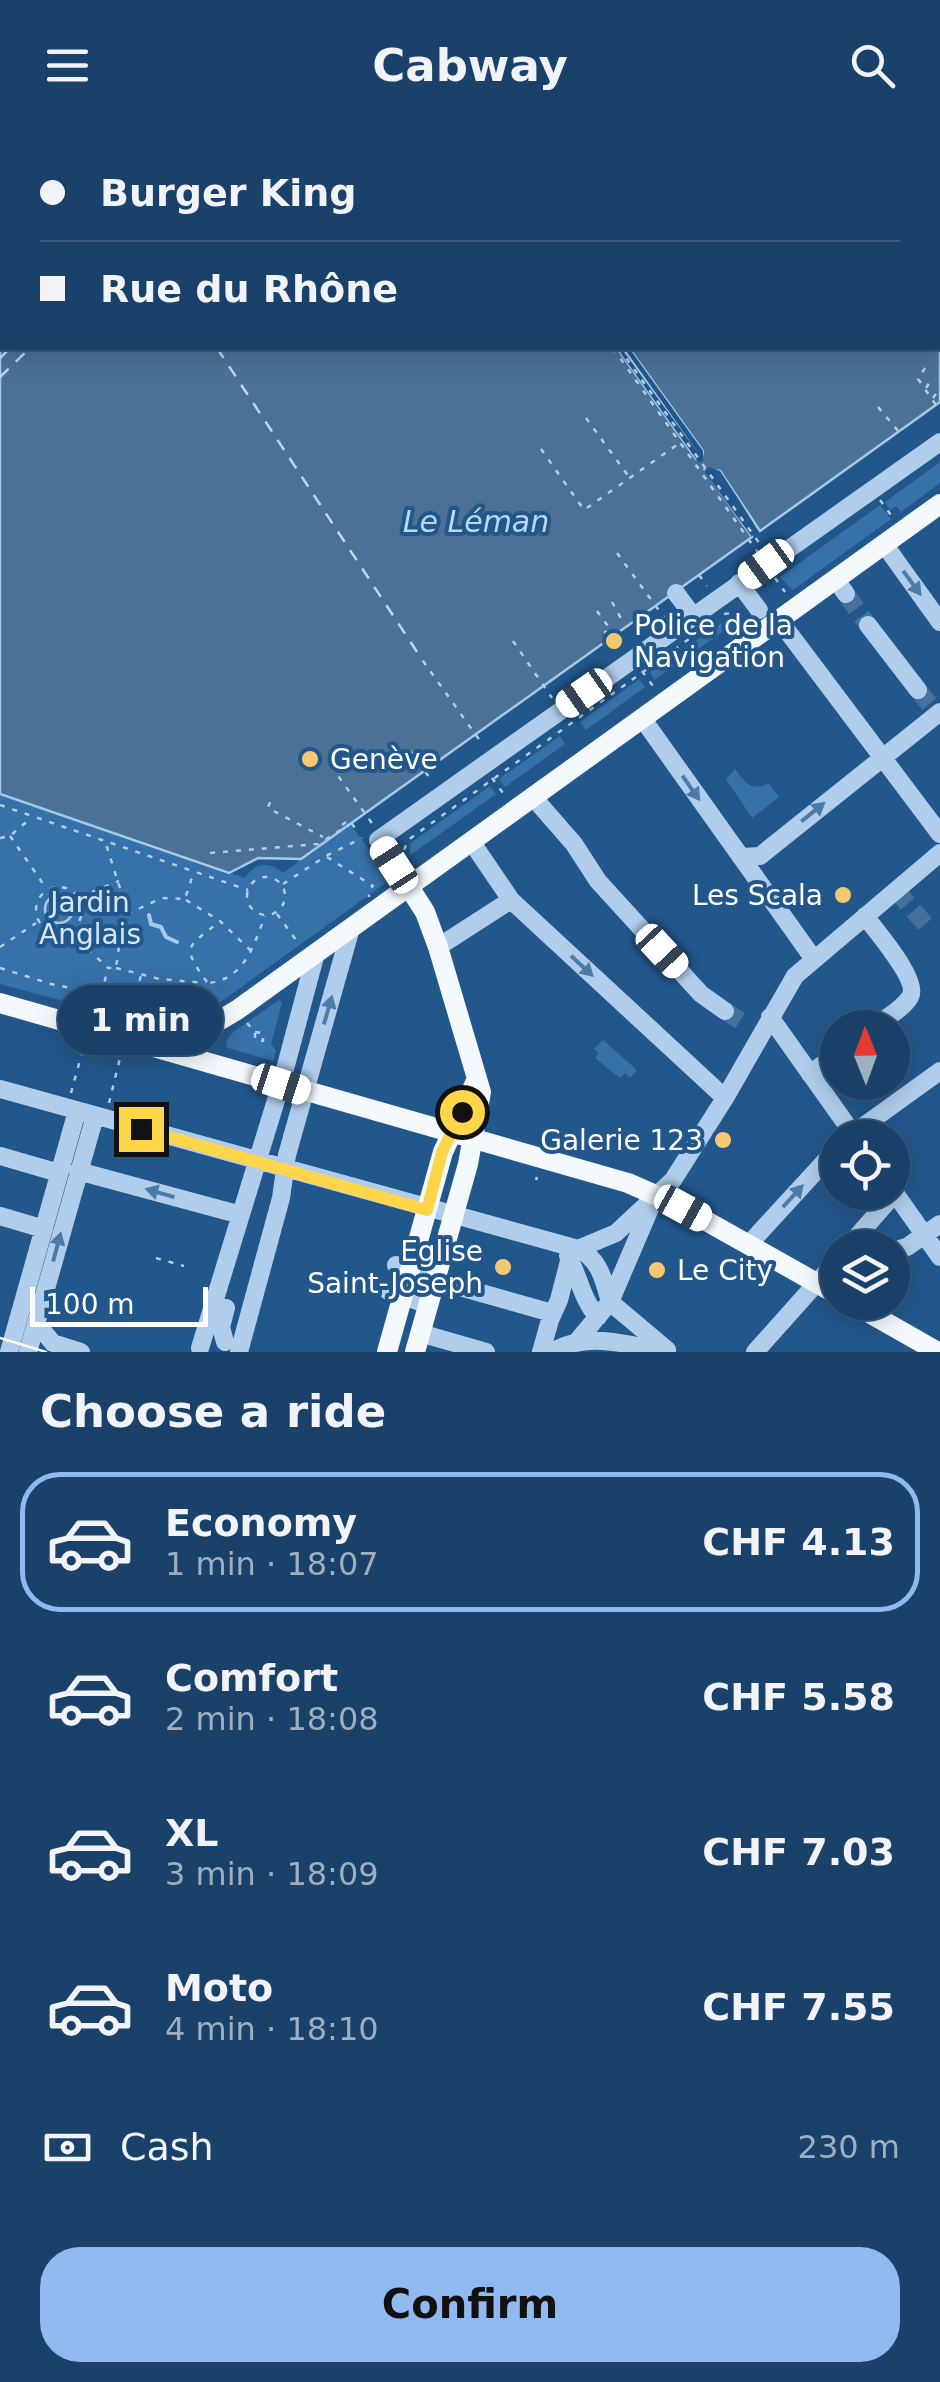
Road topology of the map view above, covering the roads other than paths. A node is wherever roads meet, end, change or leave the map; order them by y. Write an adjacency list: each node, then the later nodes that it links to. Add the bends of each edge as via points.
1 (940, 442): 4 (street, via 765,557)
2 (940, 504): 3 (main road)
3 (884, 544): 6 (main road, via 841,587); 7 (street, one-way to 7)
4 (739, 583): 6 (street); 8 (street)
5 (676, 593): 8 (street)
6 (762, 616): 12 (main road); 13 (street)
7 (940, 622)
8 (696, 624): 19 (street, via 378,840)
9 (868, 625): 10 (street)
10 (918, 690)
11 (936, 711): 13 (street)
12 (642, 718): 14 (main road); 18 (street, one-way to 18)
13 (882, 757): 15 (street); 18 (street, one-way to 13, via 760,856)
14 (533, 797): 16 (main road); 28 (street, via 598,881)
15 (940, 834)
16 (471, 841): 19 (main road); 20 (street)
17 (940, 853): 21 (street)
18 (742, 857): 25 (street)
19 (409, 886): 22 (main road); 23 (main road)
20 (510, 900): 23 (street); 38 (street, one-way to 38)
21 (865, 916): 25 (street); 27 (street, via 909,976 913,993)
22 (352, 928): 24 (main road); 37 (street, one-way to 22)
23 (438, 947): 34 (main road)
24 (308, 951): 30 (main road, via 199,1032); 35 (street)
25 (813, 958): 29 (street)
26 (0, 1003): 30 (main road)
27 (896, 1010)
28 (724, 1011)
29 (760, 1026): 33 (street); 38 (street)
30 (149, 1044): 35 (main road)
31 (820, 1066): 33 (street)
32 (940, 1072): 41 (street)
33 (810, 1074): 40 (street)
34 (476, 1081): 42 (main road); 43 (main road, via 481,1092)
35 (281, 1084): 37 (main road); 45 (street)
36 (0, 1089): 39 (street)
37 (304, 1091): 42 (main road); 45 (street)
38 (725, 1098): 48 (street, via 673,1180)
39 (88, 1106): 45 (street); 47 (street)
40 (841, 1120)
41 (874, 1120)
42 (451, 1135): 43 (main road); 50 (main road)
43 (473, 1140): 48 (main road); 54 (main road)
44 (0, 1156): 47 (street)
45 (271, 1165): 45 (street, via 221,1327 225,1342 270,1194); 50 (street); 53 (street); 78 (street, via 282,1198)
46 (820, 1167): 59 (street, one-way to 46)
47 (68, 1172): 53 (street, one-way to 47); 55 (street); 71 (street, one-way to 47)
48 (656, 1194): 59 (main road); 60 (street, via 616,1233); 69 (street)
49 (910, 1207): 57 (street)
50 (427, 1210): 54 (street); 62 (main road)
51 (878, 1210): 56 (street)
52 (0, 1216): 55 (street)
53 (241, 1216): 75 (street)
54 (453, 1217): 60 (street); 66 (main road)
55 (44, 1229): 74 (street)
56 (862, 1230)
57 (933, 1230): 58 (street); 61 (street)
58 (910, 1242)
59 (749, 1244): 64 (main road)
60 (568, 1253): 68 (street); 69 (street, via 588,1254 599,1268)
61 (940, 1257)
62 (403, 1267): 66 (street); 67 (main road)
63 (820, 1278): 64 (street)
64 (816, 1283): 65 (main road); 85 (street)
65 (820, 1285)
66 (432, 1289): 67 (street, via 423,1303); 68 (street); 72 (main road)
67 (396, 1294): 79 (main road)
68 (556, 1306): 73 (street); 81 (street)
69 (604, 1310): 73 (street); 84 (street)
70 (882, 1320): 86 (main road)
71 (36, 1323): 74 (street); 76 (street, via 53,1343)
72 (418, 1342): 80 (street)
73 (574, 1346): 82 (street); 83 (street, via 636,1345)
74 (18, 1349)
75 (194, 1350): 77 (street)
76 (81, 1352)
77 (226, 1352)
78 (239, 1352)
79 (387, 1352)
80 (486, 1352)
81 (541, 1352)
82 (552, 1352)
83 (662, 1352)
84 (670, 1352)
85 (755, 1352)
86 (938, 1352)

